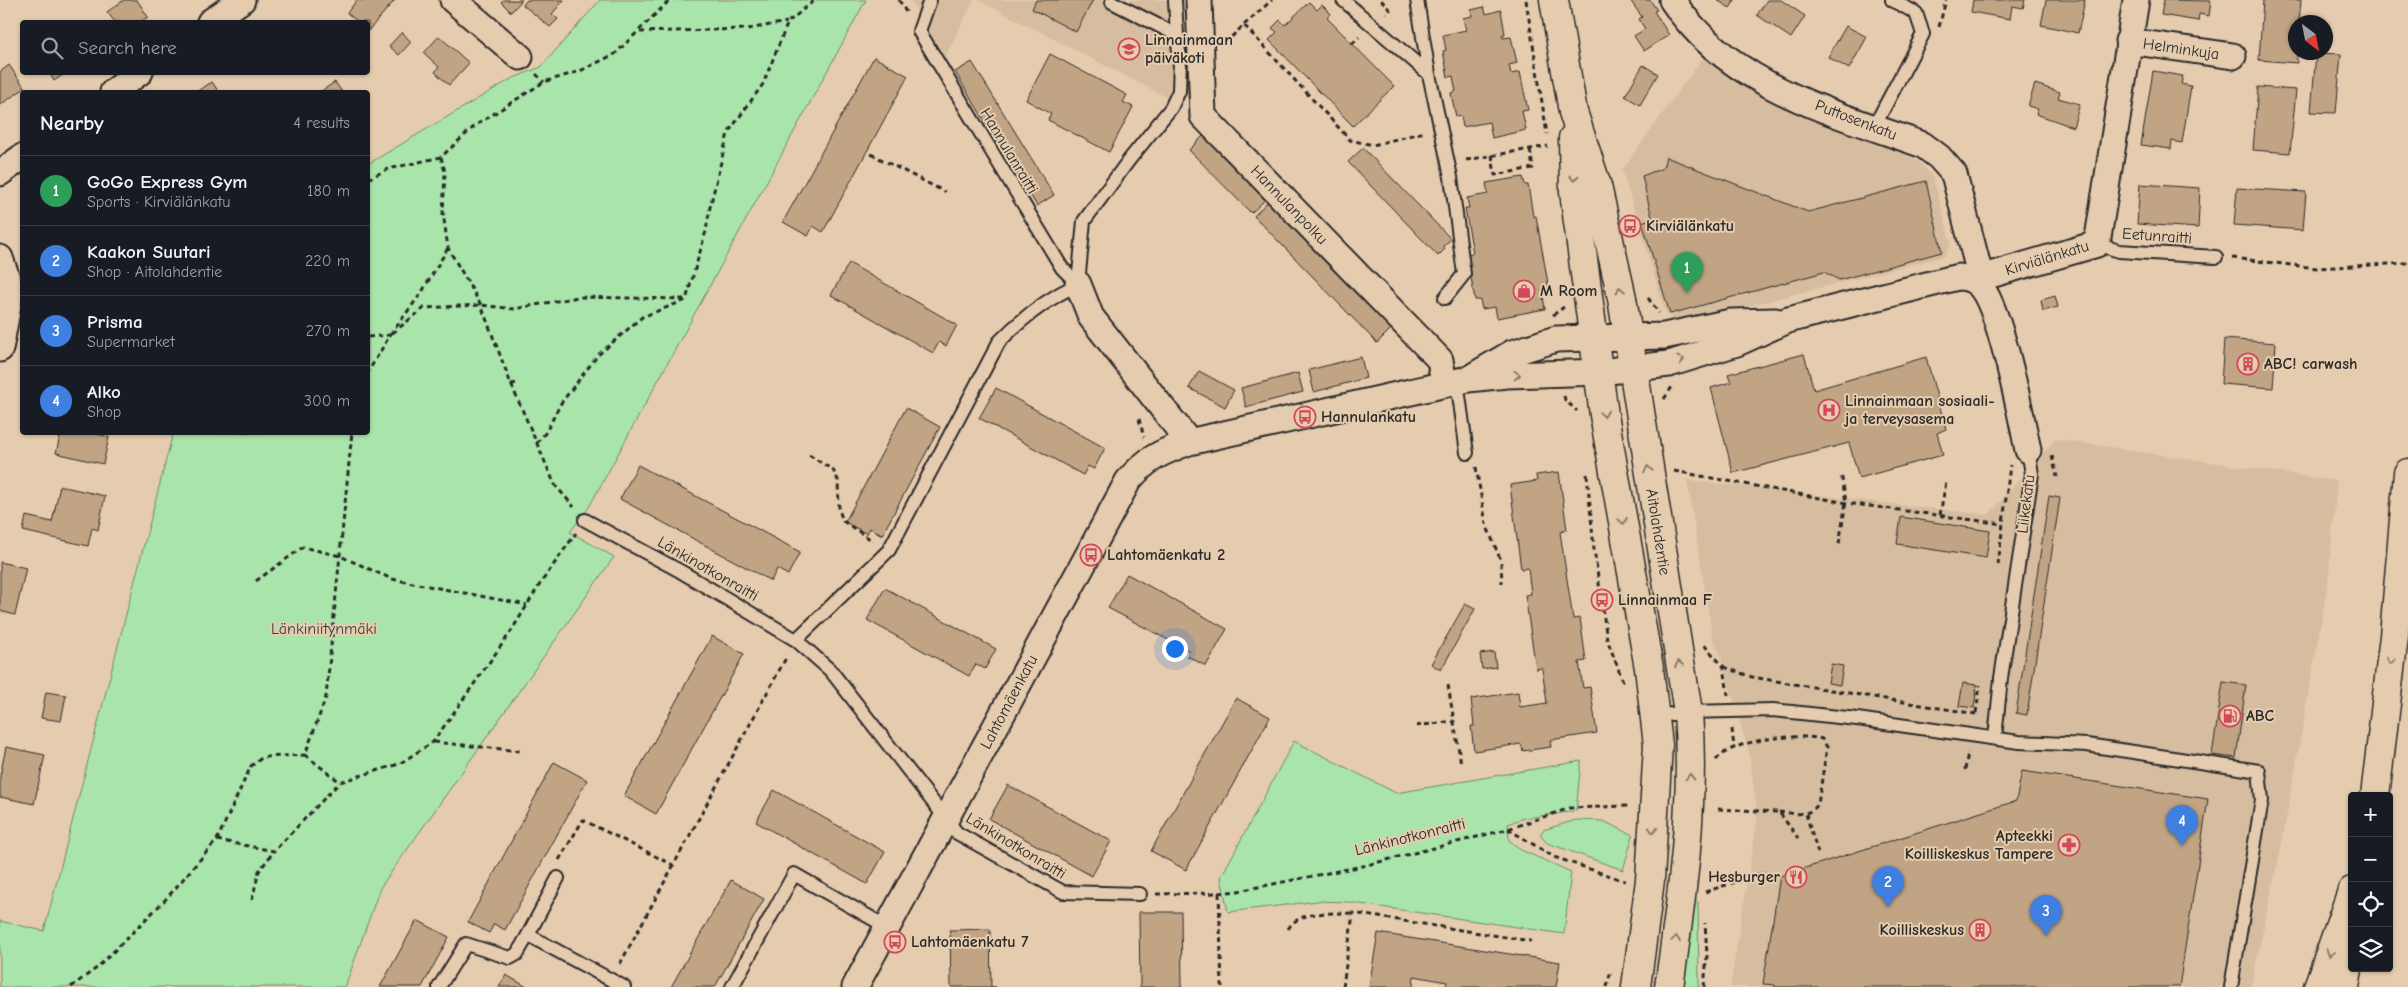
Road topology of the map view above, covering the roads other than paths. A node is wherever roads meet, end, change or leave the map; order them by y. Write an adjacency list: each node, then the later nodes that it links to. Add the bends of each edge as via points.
1 (242, 0): 13 (street)
2 (453, 0): 17 (street)
3 (930, 0): 29 (lane, Hannulanraitti, via 919,31 1062,268)
4 (1175, 0): 14 (lane)
5 (1199, 0): 37 (street, Hannulanpolku, via 1203,116 1440,360)
6 (1343, 0): 18 (lane)
7 (1417, 0): 18 (lane)
8 (1554, 0): 21 (main road, Aitolahdentie)
9 (1672, 0): 22 (street, Puttosenkatu, via 1683,16 1723,56 1751,76 1782,92)
10 (1892, 0): 22 (lane, via 1916,13 1923,34)
11 (2136, 0): 15 (street, Kirviälänkatu)
12 (1112, 2): 14 (lane)
13 (213, 20)
14 (1177, 35): 29 (lane, via 1180,91 1171,108 1084,221)
15 (2128, 42): 16 (street, Helminkuja); 25 (street, Kirviälänkatu)
16 (2233, 56)
17 (520, 57)
18 (1429, 74): 30 (lane, via 1464,274)
19 (136, 75): 20 (street)
20 (116, 90)
21 (1573, 112): 32 (main road, Aitolahdentie, one-way to 32, via 1574,192); 33 (main road, Aitolahdentie, one-way to 21, via 1597,186)
22 (1874, 127): 28 (street, Puttosenkatu, via 1923,145 1954,174 1978,267)
23 (20, 158): 24 (street)
24 (0, 173)
25 (2097, 244): 26 (lane, Eetunraitti, via 2119,251); 28 (street, Kirviälänkatu)
26 (2216, 257)
27 (0, 258): 34 (street, via 12,290)
28 (1973, 280): 31 (street, Kirviälänkatu, via 1948,278); 39 (street, Liikekatu, via 1993,308)
29 (1078, 284): 38 (street, via 1091,317); 43 (lane, via 1049,298 1020,320 999,342 888,551)
30 (1445, 298)
31 (1788, 320): 33 (street, Kirviälänkatu, via 1730,322 1664,336); 35 (street, Kirviälänkatu, one-way to 31, via 1669,364 1737,343)
32 (1594, 338): 33 (street, Kirviälänkatu); 36 (main road, Aitolahdentie); 37 (street, via 1556,339 1512,353)
33 (1629, 338): 35 (main road, Aitolahdentie)
34 (0, 349)
35 (1633, 368): 36 (street, Kirviälänkatu); 44 (main road, Aitolahdentie, one-way to 35)
36 (1600, 372): 37 (street, one-way to 36, via 1507,375); 45 (main road, Aitolahdentie, one-way to 45, via 1604,415)
37 (1456, 381): 38 (street); 40 (lane)
38 (1189, 442): 48 (street, Lahtomäenkatu, via 1156,454 1128,481)
39 (2028, 450): 46 (lane, Liikekatu, via 2032,474)
40 (1471, 457)
41 (2408, 473): 47 (main road, one-way to 47, via 2394,636)
42 (585, 520): 43 (lane, Länkinotkonraitti, via 680,571)
43 (796, 640): 48 (lane, Länkinotkonraitti, via 831,671)
44 (1688, 712): 45 (lane); 46 (lane, via 1773,710); 60 (main road, Aitolahdentie, one-way to 44, via 1689,813)
45 (1656, 716): 59 (main road, Aitolahdentie, one-way to 59, via 1658,745 1650,880)
46 (1995, 738): 61 (lane, via 2087,744 2259,771 2262,800)
47 (2375, 792)
48 (946, 820): 50 (lane, Länkinotkonraitti, via 957,833 1063,892); 52 (street, Lahtomäenkatu)
49 (558, 878): 53 (lane)
50 (1140, 894)
51 (2348, 902): 62 (main road, one-way to 62)
52 (886, 927): 57 (lane, via 794,874); 58 (street, Lahtomäenkatu)
53 (528, 935): 55 (lane, via 517,954 510,958 466,944); 56 (lane)
54 (2348, 966): 63 (main road)
55 (439, 987)
56 (624, 987)
57 (732, 987)
58 (855, 987)
59 (1636, 987)
60 (1669, 987)
61 (2231, 987)
62 (2318, 987)
63 (2344, 987)

